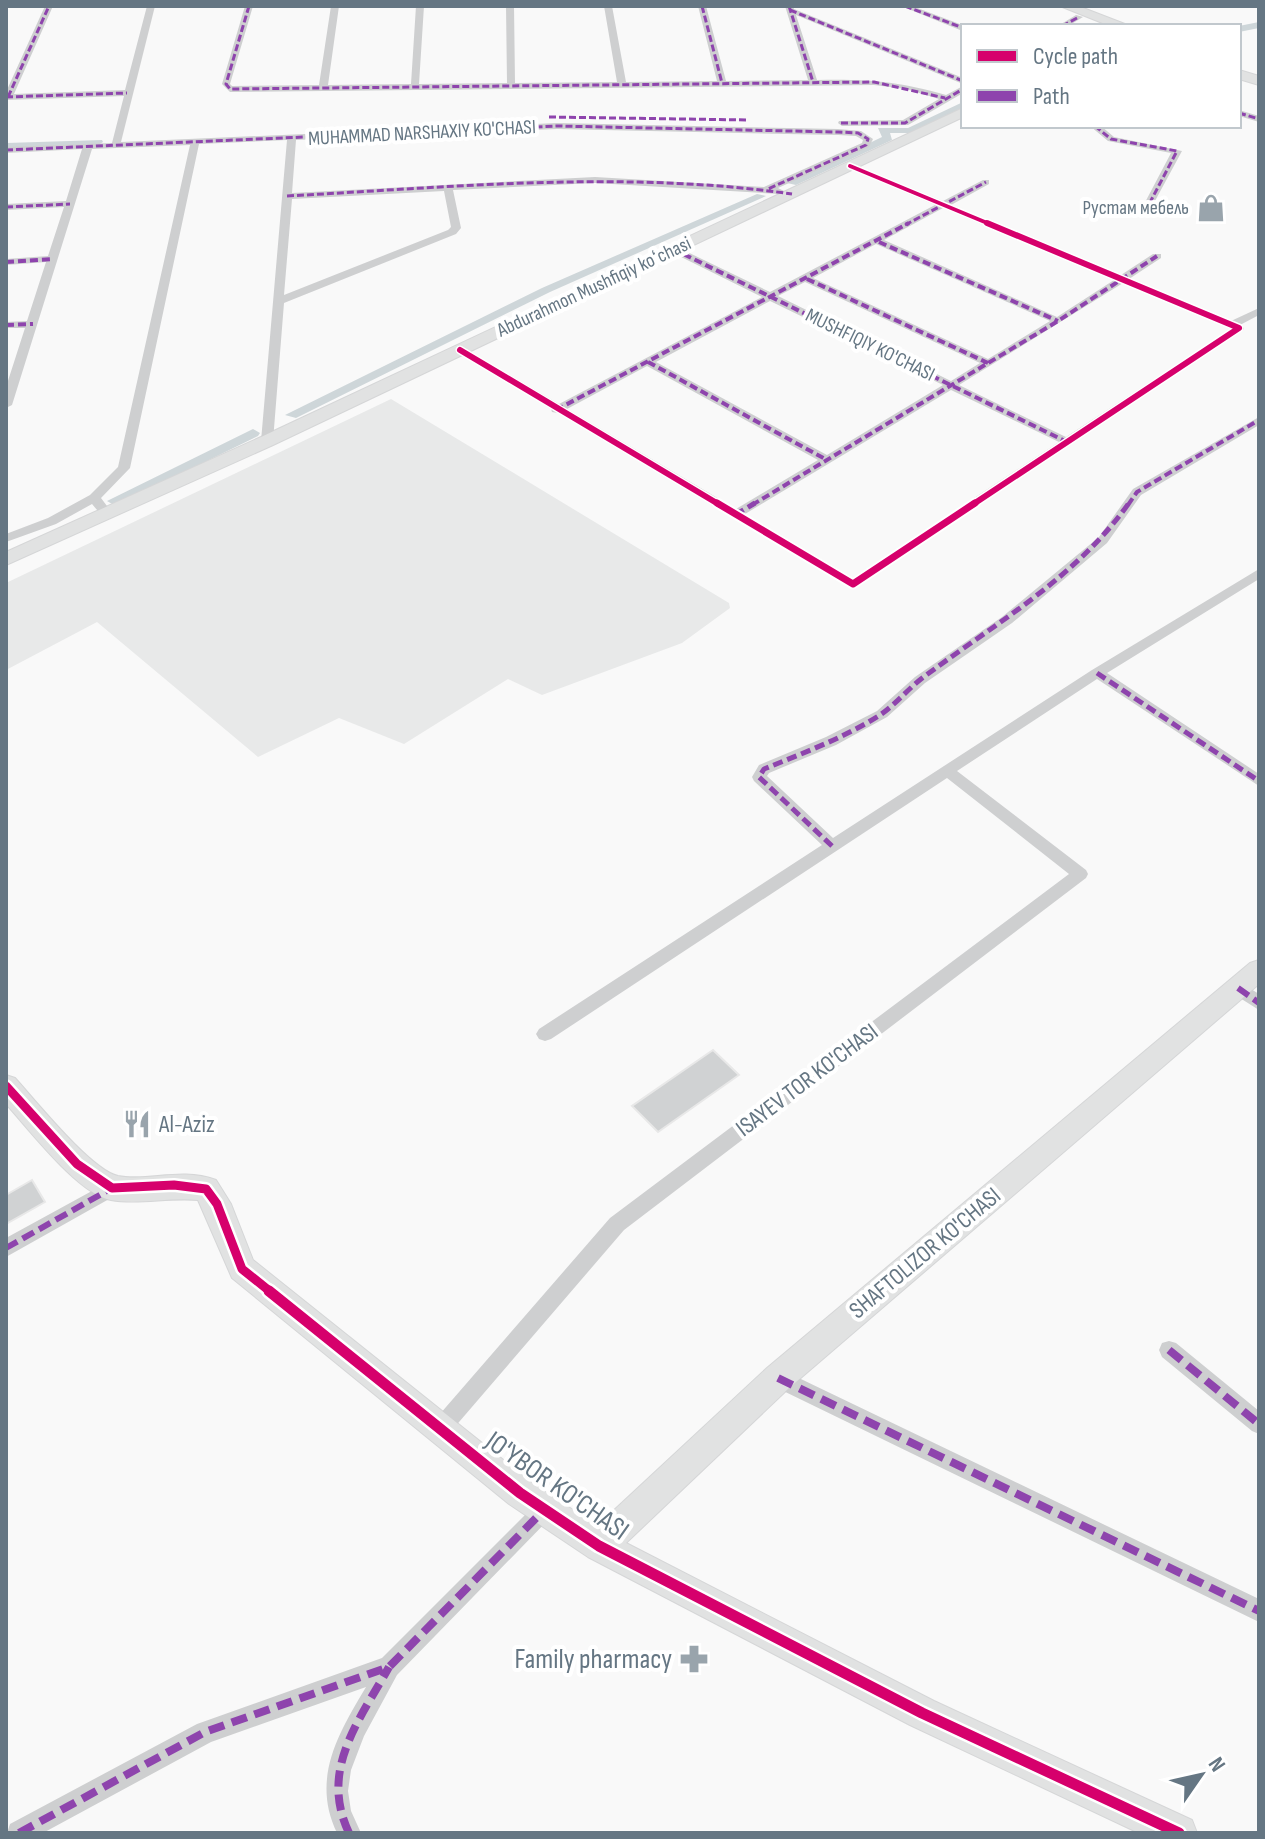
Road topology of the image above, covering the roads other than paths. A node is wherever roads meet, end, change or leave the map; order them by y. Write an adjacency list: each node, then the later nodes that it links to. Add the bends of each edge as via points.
1 (49, 6): 27 (street)
2 (151, 6): 26 (street)
3 (249, 6): 24 (street, via 226,84 230,89)
4 (335, 6): 24 (street)
5 (420, 6): 23 (street)
6 (510, 6): 22 (street)
7 (608, 6): 21 (street)
8 (702, 6): 20 (street)
9 (905, 6): 17 (street)
10 (1046, 6): 13 (main road)
11 (1066, 6): 16 (main road)
12 (790, 8): 18 (street); 19 (street)
13 (1079, 17): 14 (street); 15 (main road)
14 (1066, 24)
15 (1098, 24)
16 (1117, 24)
17 (961, 27)
18 (961, 80)
19 (813, 82): 20 (street); 28 (street, via 874,82)
20 (722, 83): 21 (street)
21 (622, 84): 22 (street)
22 (511, 85): 23 (street)
23 (415, 87): 24 (street)
24 (323, 88)
25 (961, 90): 28 (street)
26 (127, 93): 27 (street); 32 (street)
27 (7, 97)
28 (945, 98): 32 (street, via 905,123 568,117)
29 (961, 113): 37 (street, Abdurahmon Mushfiqiy koʻchasi)
30 (1097, 128): 46 (street, via 1111,139 1177,151)
31 (292, 138): 34 (street, MUHAMMAD NARSHAXIY KO'CHASI); 40 (street, MUHAMMAD NARSHAXIY KO'CHASI, via 557,126 838,132 868,139 866,145); 42 (street)
32 (117, 141): 33 (street); 34 (street, MUHAMMAD NARSHAXIY KO'CHASI); 35 (street, MUHAMMAD NARSHAXIY KO'CHASI)
33 (6, 142)
34 (195, 142): 71 (street, via 124,468)
35 (88, 146): 36 (street, MUHAMMAD NARSHAXIY KO'CHASI); 43 (street)
36 (6, 150)
37 (850, 166): 41 (street, Abdurahmon Mushfiqiy koʻchasi); 44 (street)
38 (986, 182): 44 (street)
39 (448, 188): 40 (street, via 595,180); 42 (street); 55 (street, via 456,228 452,232)
40 (768, 189): 41 (street)
41 (792, 194): 48 (street, Abdurahmon Mushfiqiy koʻchasi)
42 (287, 196): 55 (street)
43 (70, 204): 45 (street); 50 (street)
44 (942, 206): 47 (street); 53 (street)
45 (6, 207)
46 (1146, 210)
47 (879, 242): 52 (street); 57 (street)
48 (673, 249): 54 (street, MUSHFIQIY KO'CHASI); 61 (street, Abdurahmon Mushfiqiy koʻchasi)
49 (1157, 256): 53 (street)
50 (52, 259): 51 (street); 58 (street)
51 (6, 262)
52 (807, 279): 54 (street); 63 (street)
53 (1120, 282): 57 (street); 60 (street)
54 (771, 298): 62 (street); 64 (street, MUSHFIQIY KO'CHASI)
55 (277, 302): 68 (street)
56 (1259, 311): 60 (street)
57 (1058, 321): 63 (street)
58 (33, 324): 59 (street); 65 (street)
59 (6, 325)
60 (1231, 325): 69 (street, via 1239,328)
61 (460, 350): 66 (street); 68 (street, Abdurahmon Mushfiqiy koʻchasi)
62 (648, 362): 66 (street); 70 (street)
63 (988, 363): 64 (street)
64 (951, 385): 69 (street, MUSHFIQIY KO'CHASI); 70 (street)
65 (7, 401)
66 (556, 410): 73 (street)
67 (1259, 420): 80 (street, via 1137,492 1094,548 882,714 764,769 759,777)
68 (267, 441): 72 (street, Abdurahmon Mushfiqiy koʻchasi)
69 (1067, 442): 73 (street, via 853,584)
70 (827, 460): 73 (street)
71 (94, 498): 72 (street); 74 (street, via 62,517)
72 (107, 514): 75 (street, Abdurahmon Mushfiqiy koʻchasi)
73 (735, 515)
74 (6, 538)
75 (6, 559)
76 (1259, 573): 77 (street)
77 (1097, 673): 78 (street); 79 (street)
78 (947, 771): 80 (street); 89 (street, ISAYEV TOR KO'CHASI, via 1080,874 617,1224)
79 (1259, 781)
80 (832, 846): 82 (street)
81 (1252, 987): 87 (street, SHAFTOLIZOR KO'CHASI)
82 (545, 1034)
83 (6, 1086): 84 (street, via 77,1164)
84 (112, 1188): 85 (street); 89 (street, JO'YBOR KO'CHASI, via 206,1189 242,1269)
85 (6, 1248)
86 (1169, 1350): 88 (street)
87 (778, 1378): 91 (street, SHAFTOLIZOR KO'CHASI); 92 (street)
88 (1259, 1424)
89 (440, 1429): 90 (street, JO'YBOR KO'CHASI)
90 (546, 1508): 91 (street, JO'YBOR KO'CHASI); 93 (street)
91 (599, 1546): 96 (street, JO'YBOR KO'CHASI, via 922,1713)
92 (1259, 1611)
93 (389, 1667): 94 (street, via 194,1737); 95 (street, via 339,1765 333,1792 337,1815)
94 (19, 1833)
95 (349, 1833)
96 (1179, 1833)

